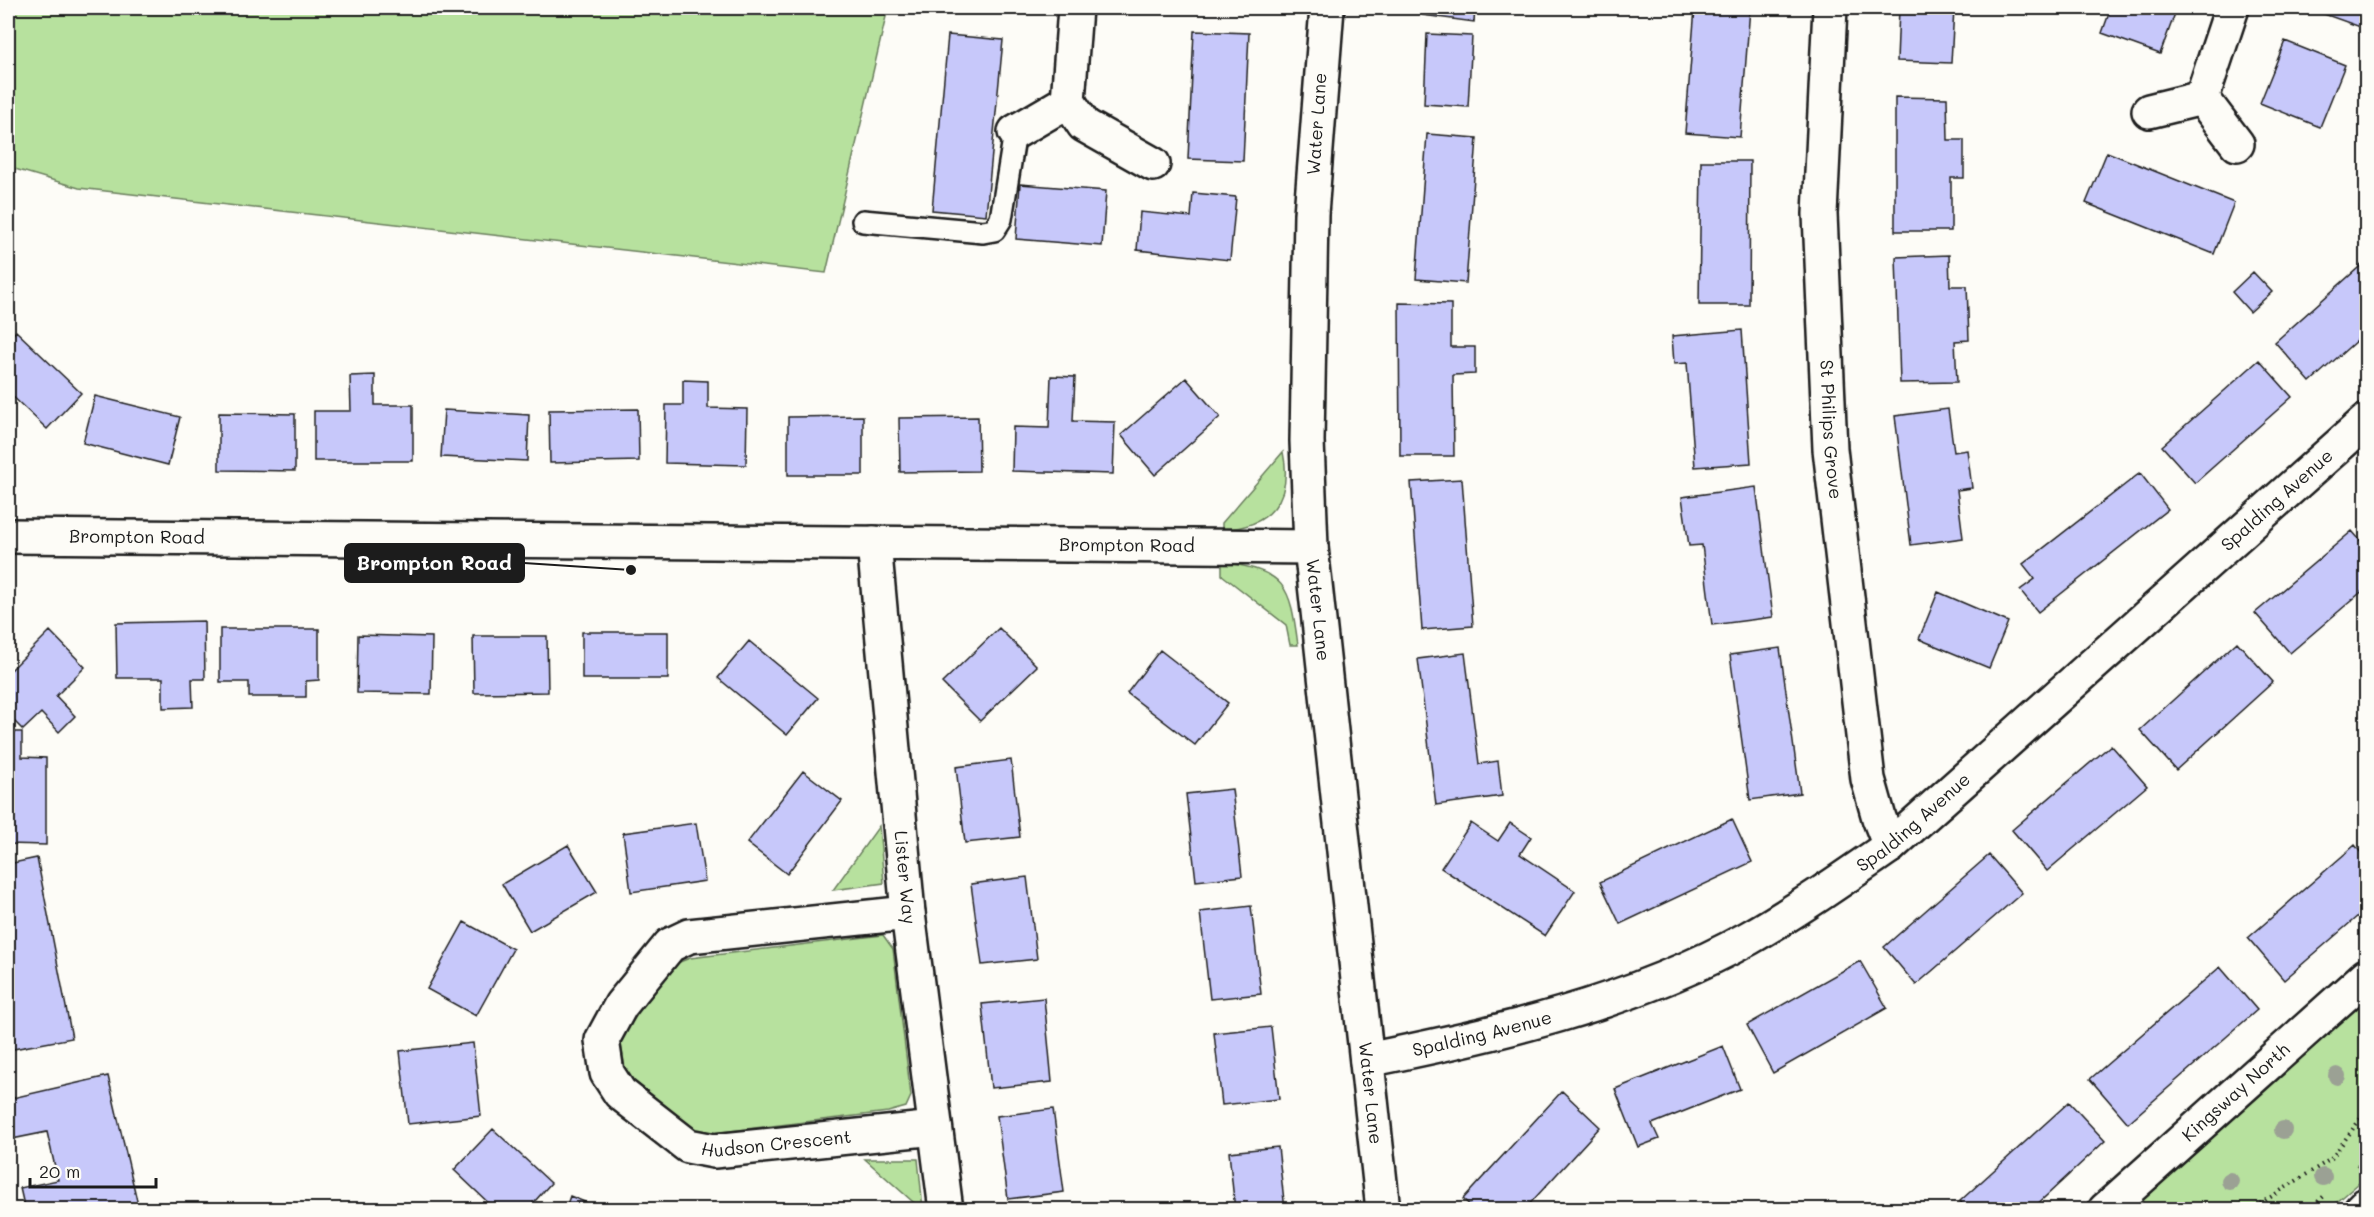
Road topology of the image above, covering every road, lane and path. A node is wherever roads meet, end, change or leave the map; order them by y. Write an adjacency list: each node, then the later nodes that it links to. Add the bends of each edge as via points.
1 (1075, 8): 6 (street)
2 (1326, 8): 15 (street, Water Lane, via 1311,214 1307,441)
3 (1830, 8): 16 (street, St Philips Grove, via 1820,214 1830,449 1868,779)
4 (2232, 8): 5 (street)
5 (2202, 98): 7 (street); 9 (street)
6 (1068, 101): 8 (street); 10 (street, via 1084,125)
7 (2149, 111)
8 (1015, 132): 11 (lane, via 1001,219 994,230)
9 (2237, 144)
10 (1153, 164)
11 (863, 221)
12 (2367, 421): 16 (street, Spalding Avenue)
13 (8, 536): 14 (street, Brompton Road)
14 (874, 543): 15 (street, Brompton Road); 17 (street, Lister Way)
15 (1311, 547): 19 (street, Water Lane)
16 (1890, 846): 19 (street, Spalding Avenue, via 1748,939 1671,975 1463,1041)
17 (908, 913): 21 (street, Lister Way); 21 (street, Hudson Crescent, via 688,936 670,945 621,1005 602,1040 607,1073 621,1093 688,1146 714,1151)
18 (2367, 976): 25 (street, Kingsway North)
19 (1367, 1060): 24 (street, Water Lane)
20 (2367, 1111): 26 (path, via 2331,1159)
21 (935, 1128): 23 (street, Lister Way)
22 (2367, 1205): 27 (street)
23 (946, 1209)
24 (1383, 1209)
25 (2105, 1209)
26 (2250, 1209)
27 (2361, 1209)

